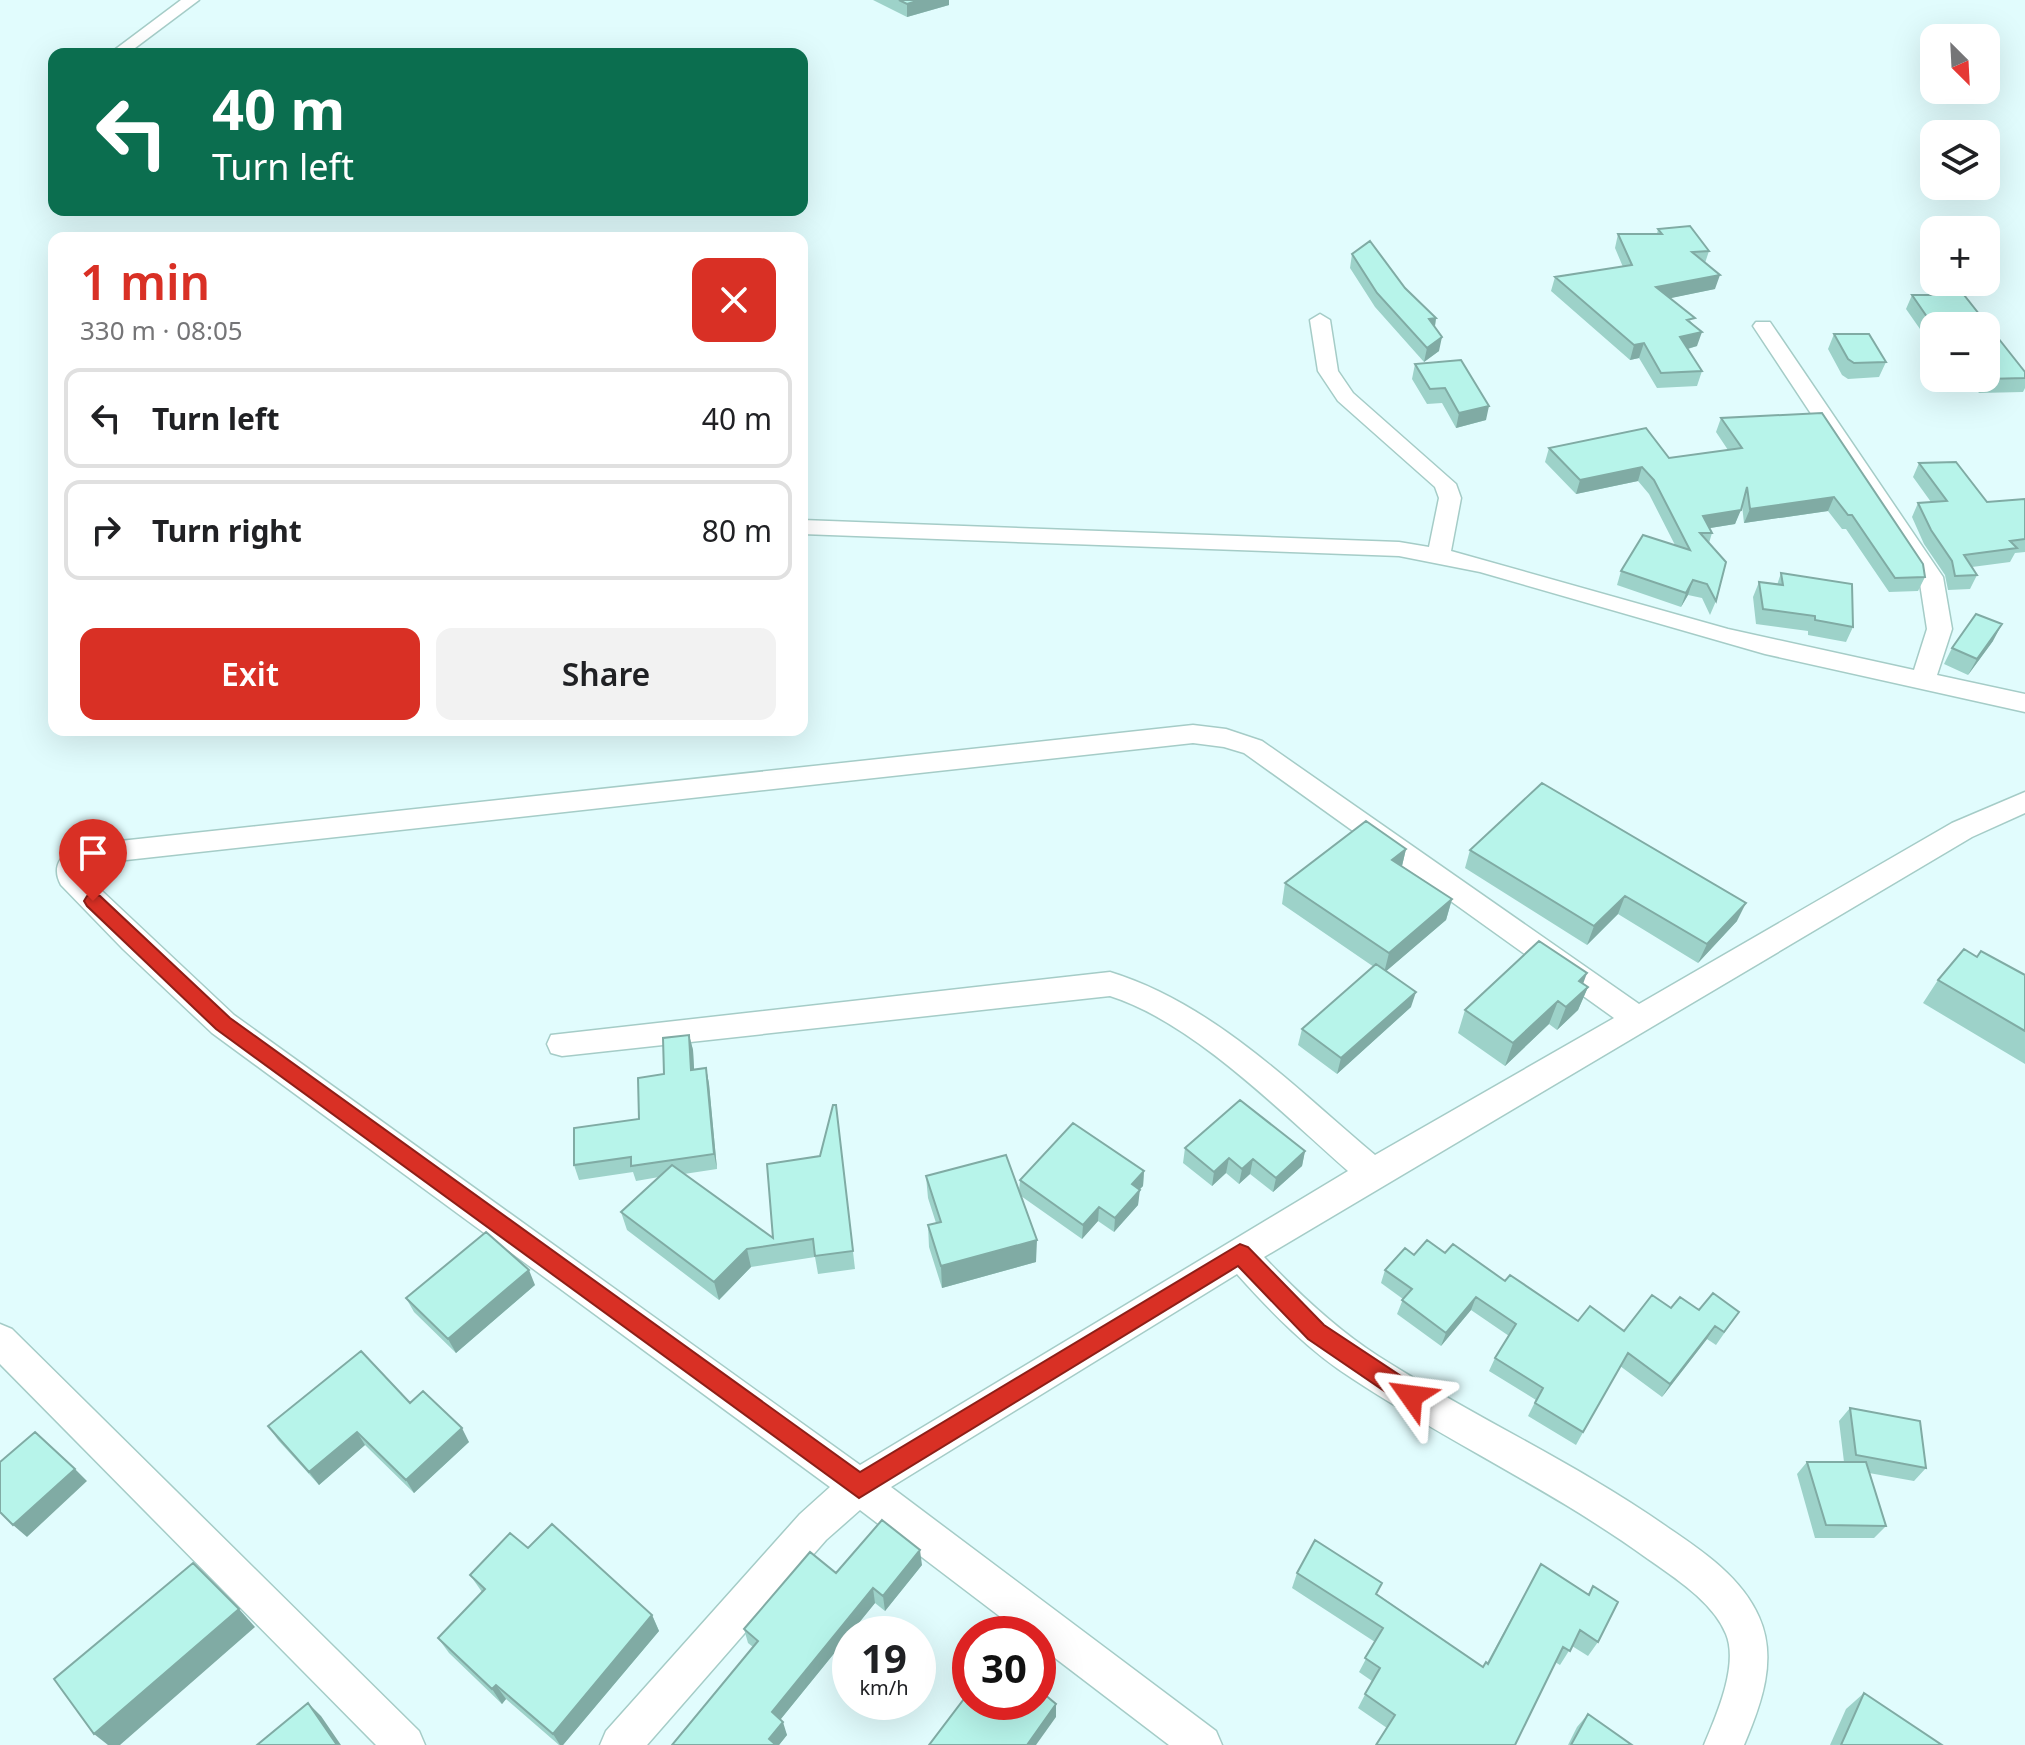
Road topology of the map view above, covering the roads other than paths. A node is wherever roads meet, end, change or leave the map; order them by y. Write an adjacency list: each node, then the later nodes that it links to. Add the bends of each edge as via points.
1 (191, 0): 2 (street)
2 (125, 48)
3 (1320, 320): 6 (street, via 1328,371 1345,397 1445,484 1450,498)
4 (1763, 326): 7 (street, via 1931,577 1941,637)
5 (808, 527): 6 (street, via 1399,549)
6 (1439, 555): 7 (street, via 1726,637)
7 (1923, 679): 8 (street)
8 (2025, 703)
9 (2025, 802): 10 (street, via 1962,830)
10 (1638, 1019): 12 (street); 15 (street, via 1253,747 1193,734 83,855 71,864 71,878 223,1024)
11 (562, 1044): 12 (street, via 1112,984 1165,1008 1219,1044)
12 (1373, 1173): 13 (street)
13 (1240, 1254): 15 (street); 19 (street, via 1316,1332 1365,1368 1552,1475 1673,1555 1728,1599 1744,1626 1749,1659)
14 (0, 1340): 16 (street)
15 (859, 1486): 17 (street, via 813,1527); 18 (street)
16 (405, 1745)
17 (620, 1745)
18 (1202, 1745)
19 (1724, 1745)

